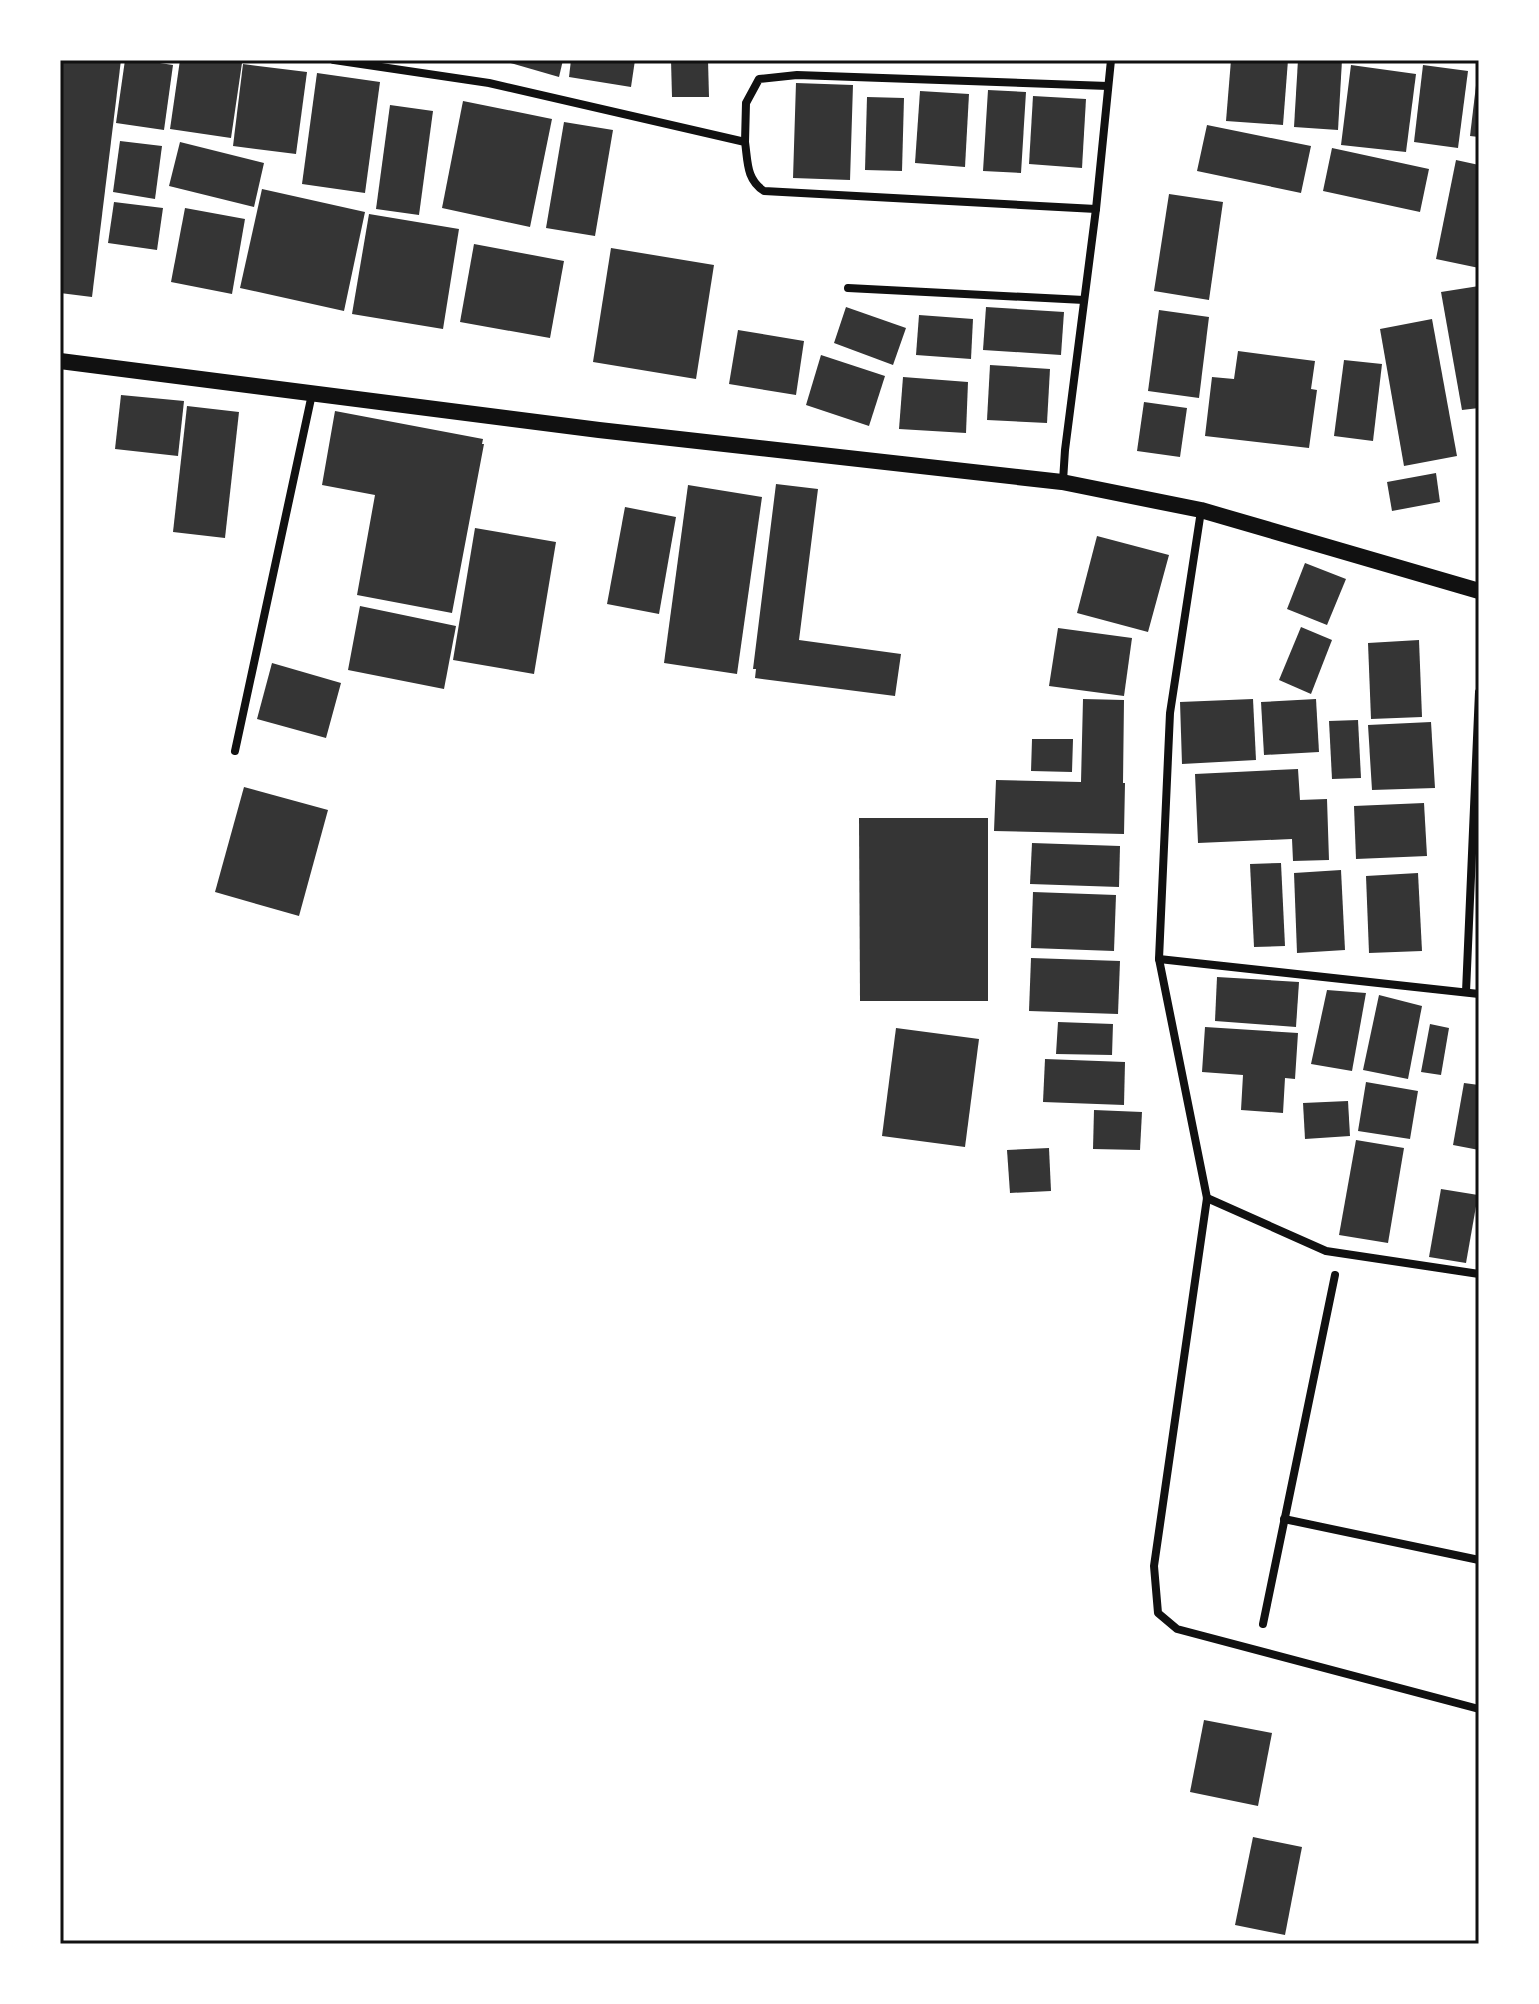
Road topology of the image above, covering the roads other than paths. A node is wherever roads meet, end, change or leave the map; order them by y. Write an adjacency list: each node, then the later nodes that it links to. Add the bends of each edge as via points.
1 (334, 60): 4 (street, via 489,83)
2 (1111, 60): 3 (street)
3 (1108, 86): 4 (street, via 797,75 759,79 746,103); 5 (street)
4 (745, 142): 5 (street, via 754,185 764,191)
5 (1096, 209): 7 (street)
6 (848, 288): 7 (street)
7 (1084, 300): 10 (street)
8 (60, 361): 9 (main road)
9 (312, 394): 10 (main road); 14 (street)
10 (1062, 482): 11 (main road)
11 (1201, 510): 12 (main road); 15 (street, via 1170,713)
12 (1479, 591)
13 (1479, 692): 16 (street)
14 (235, 751)
15 (1159, 959): 16 (street); 18 (street)
16 (1466, 992): 17 (street)
17 (1479, 994)
18 (1207, 1198): 19 (street, via 1326,1251); 24 (street, via 1154,1566 1158,1613 1177,1629)
19 (1479, 1274)
20 (1335, 1275): 21 (street)
21 (1284, 1519): 22 (street); 23 (street)
22 (1479, 1560)
23 (1263, 1624)
24 (1479, 1709)

